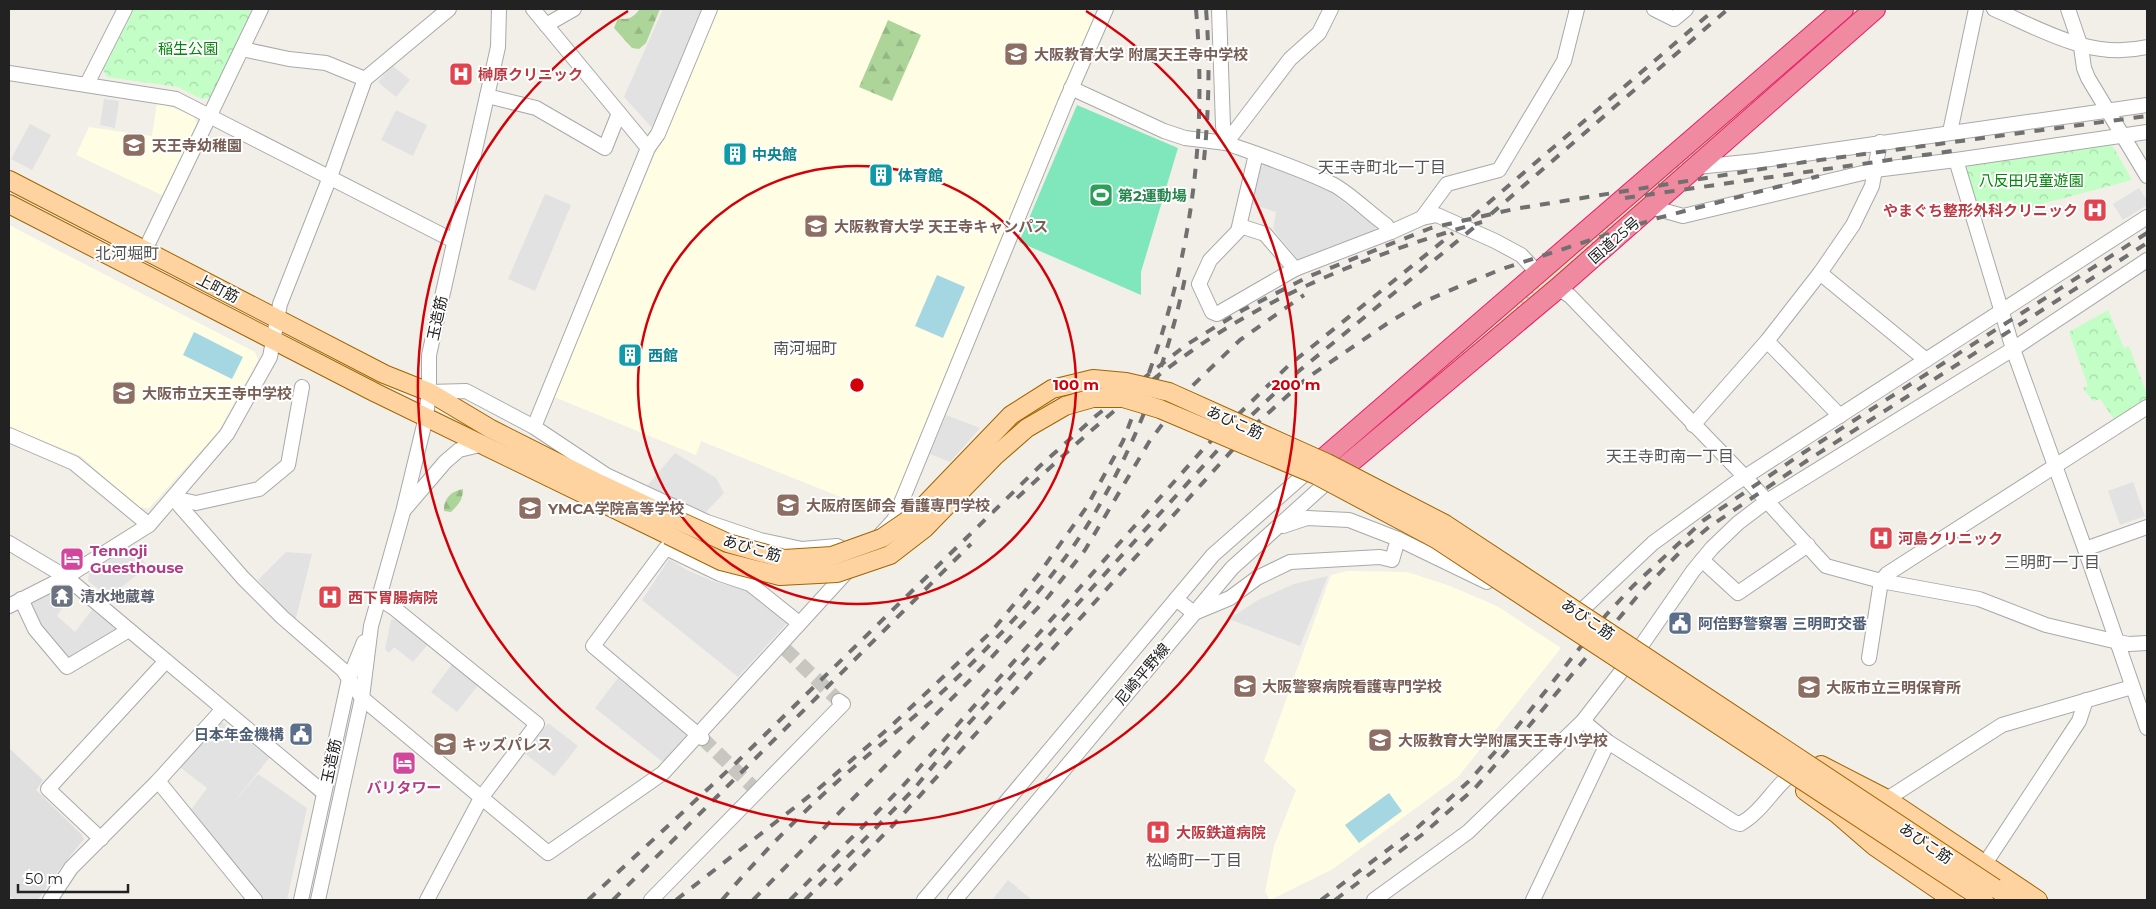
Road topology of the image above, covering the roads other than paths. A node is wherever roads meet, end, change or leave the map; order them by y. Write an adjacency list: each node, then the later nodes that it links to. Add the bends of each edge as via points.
1 (125, 9): 25 (street)
2 (261, 9): 22 (street)
3 (449, 9): 24 (street)
4 (499, 9): 27 (street, 玉造筋, via 498,47)
5 (533, 9): 19 (street)
6 (574, 9): 19 (street)
7 (710, 9): 37 (street, via 658,134)
8 (1106, 9): 26 (street)
9 (1219, 9): 36 (street)
10 (1331, 9): 36 (street, via 1318,33 1290,59)
11 (1577, 9): 48 (street, via 1564,61 1499,170 1447,184)
12 (1654, 9): 13 (street, via 1674,19)
13 (1686, 9)
14 (1843, 9): 55 (highway, 国道25号)
15 (1875, 9): 40 (highway, 国道25号)
16 (1976, 9): 32 (street)
17 (1994, 9): 20 (street)
18 (2068, 9): 20 (street)
19 (546, 24): 30 (street)
20 (2081, 47): 21 (street, via 2121,51); 29 (street, via 2084,68)
21 (2147, 48)
22 (242, 49): 24 (street, via 326,63); 31 (street)
23 (9, 73): 25 (street)
24 (365, 78): 43 (street)
25 (87, 84): 31 (street, via 176,99)
26 (1071, 88): 36 (street, via 1164,131 1185,138); 89 (street, via 894,520)
27 (487, 96): 30 (street, via 536,108 604,148); 51 (street, 玉造筋)
28 (2147, 105): 29 (street)
29 (2108, 110): 32 (street); 34 (street)
30 (619, 113): 37 (street)
31 (210, 116): 43 (street); 52 (street)
32 (1950, 132): 35 (street)
33 (2147, 132): 34 (street)
34 (2123, 135): 39 (street); 42 (street)
35 (1880, 142): 40 (street); 41 (street)
36 (1226, 143): 38 (street)
37 (648, 148): 70 (street)
38 (1256, 154): 49 (street); 50 (street, via 1335,186 1386,225)
39 (1956, 160): 41 (street); 58 (street)
40 (1697, 167): 46 (highway, 国道25号)
41 (1875, 170): 46 (street, via 1683,216); 56 (street, via 1872,186 1853,225)
42 (2147, 176)
43 (330, 177): 51 (street); 59 (street, via 280,304)
44 (9, 180): 52 (main road, 上町筋)
45 (9, 204): 60 (main road, 上町筋)
46 (1651, 207): 57 (highway, 国道25号)
47 (2147, 217): 58 (street)
48 (1422, 218): 50 (street); 55 (street, via 1437,215 1495,241 1521,255)
49 (1240, 226): 54 (street, via 1265,234); 54 (street, via 1210,260 1199,284 1212,312 1217,314)
50 (1390, 232): 54 (street)
51 (454, 241): 65 (street, 玉造筋, via 429,355)
52 (145, 250): 59 (main road, 上町筋)
53 (2147, 260): 62 (street)
54 (1296, 269)
55 (1538, 273): 71 (highway, 国道25号)
56 (1820, 273): 61 (street); 63 (street)
57 (1558, 288): 69 (street, via 1570,296); 75 (highway, 国道25号)
58 (2001, 310): 62 (street); 63 (street)
59 (278, 319): 60 (street); 65 (main road, 上町筋, via 384,374)
60 (274, 341): 68 (main road, 上町筋); 78 (street, via 270,357 227,434)
61 (1767, 341): 67 (street); 69 (street)
62 (2013, 349): 76 (street); 79 (street)
63 (1926, 360): 67 (street)
64 (302, 387): 78 (street, via 288,465 259,489 196,502)
65 (429, 392): 68 (street, 玉造筋); 70 (street, via 466,391); 82 (main road, あびこ筋, via 490,429 598,483)
66 (2147, 407): 76 (street)
67 (1840, 416): 77 (street)
68 (426, 417): 73 (main road, あびこ筋); 80 (street, 玉造筋)
69 (1694, 424): 77 (street)
70 (534, 427): 89 (street, via 606,474 707,522 760,540 802,549 837,546)
71 (1351, 434): 74 (highway, 国道25号); 75 (street)
72 (9, 435): 81 (street, via 74,462)
73 (484, 444): 80 (street, via 459,450); 82 (main road, あびこ筋)
74 (1316, 465): 75 (street); 95 (street, 尼崎平野線, via 1214,555)
75 (1347, 465): 84 (street, 尼崎平野線); 91 (street, via 1373,498); 97 (street)
76 (2054, 468): 88 (street); 93 (street, via 1887,574)
77 (1745, 477): 79 (street); 97 (street, via 1653,543)
78 (173, 498): 81 (street); 108 (street, via 243,578)
79 (1767, 501): 87 (street); 90 (street, via 1725,534)
80 (403, 512): 94 (street, 玉造筋)
81 (148, 525): 92 (street)
82 (672, 527): 126 (main road, あびこ筋, bridge, via 784,559 832,556 882,538 914,516 1011,415 1052,389 1093,379 1126,382 1169,392 1327,463 1445,524)
83 (2147, 527): 88 (street)
84 (1278, 528): 85 (street, via 1307,518 1349,520); 98 (street, 尼崎平野線, via 1232,568)
85 (1398, 539): 91 (street); 98 (street, via 1392,560 1380,557 1290,562 1257,578 1230,598)
86 (9, 543): 92 (street)
87 (1808, 545): 90 (street, via 1738,593); 93 (street, via 1826,566)
88 (2085, 548): 102 (street)
89 (860, 557): 99 (street)
90 (1702, 560): 104 (street)
91 (1475, 574): 107 (street)
92 (66, 577): 96 (street); 101 (street)
93 (1881, 581): 102 (street, via 1979,599 2046,625); 105 (street)
94 (378, 598): 100 (street, 玉造筋); 122 (street, via 537,724)
95 (1176, 599): 98 (street); 133 (street, 尼崎平野線)
96 (15, 603): 101 (street, via 67,667)
97 (1583, 609): 104 (street)
98 (1194, 612): 134 (street, 尼崎平野線)
99 (800, 623): 116 (street); 116 (street, via 750,584 720,574 666,548 594,646)
100 (371, 626): 108 (street, 玉造筋); 110 (street, 玉造筋)
101 (129, 630): 106 (street)
102 (2118, 642): 103 (street); 109 (street)
103 (2147, 643)
104 (1641, 646): 107 (street); 118 (main road)
105 (1869, 658)
106 (166, 661): 113 (street); 124 (street, via 48,789)
107 (1622, 670): 114 (street); 119 (main road)
108 (349, 679): 110 (street); 121 (street, 玉造筋)
109 (2132, 686): 111 (street); 115 (street)
110 (362, 698): 122 (street); 130 (street, 玉造筋)
111 (2086, 700): 123 (street, via 2002,725); 125 (street, via 2079,722)
112 (840, 701): 132 (street, via 843,704 755,789)
113 (223, 709): 120 (street); 121 (street)
114 (1582, 721): 117 (street); 135 (street, via 1468,832)
115 (2147, 728)
116 (700, 736): 122 (street, via 662,772 548,853)
117 (1608, 742): 119 (street, via 1740,824 1749,819); 136 (street)
118 (1814, 761): 119 (street); 123 (main road)
119 (1786, 777): 137 (main road, via 1874,846)
120 (158, 781): 124 (street); 128 (street)
121 (324, 793): 129 (street, 玉造筋)
122 (482, 798): 131 (street)
123 (1887, 799): 125 (main road)
124 (100, 839): 127 (street, via 71,868)
125 (1985, 864): 138 (street); 140 (main road)
126 (1989, 894): 139 (main road, あびこ筋)
127 (50, 900)
128 (255, 900)
129 (301, 900)
130 (318, 900)
131 (427, 900)
132 (652, 900)
133 (924, 900)
134 (955, 900)
135 (1374, 900)
136 (1533, 900)
137 (1953, 900)
138 (1961, 900)
139 (2013, 900)
140 (2038, 900)

